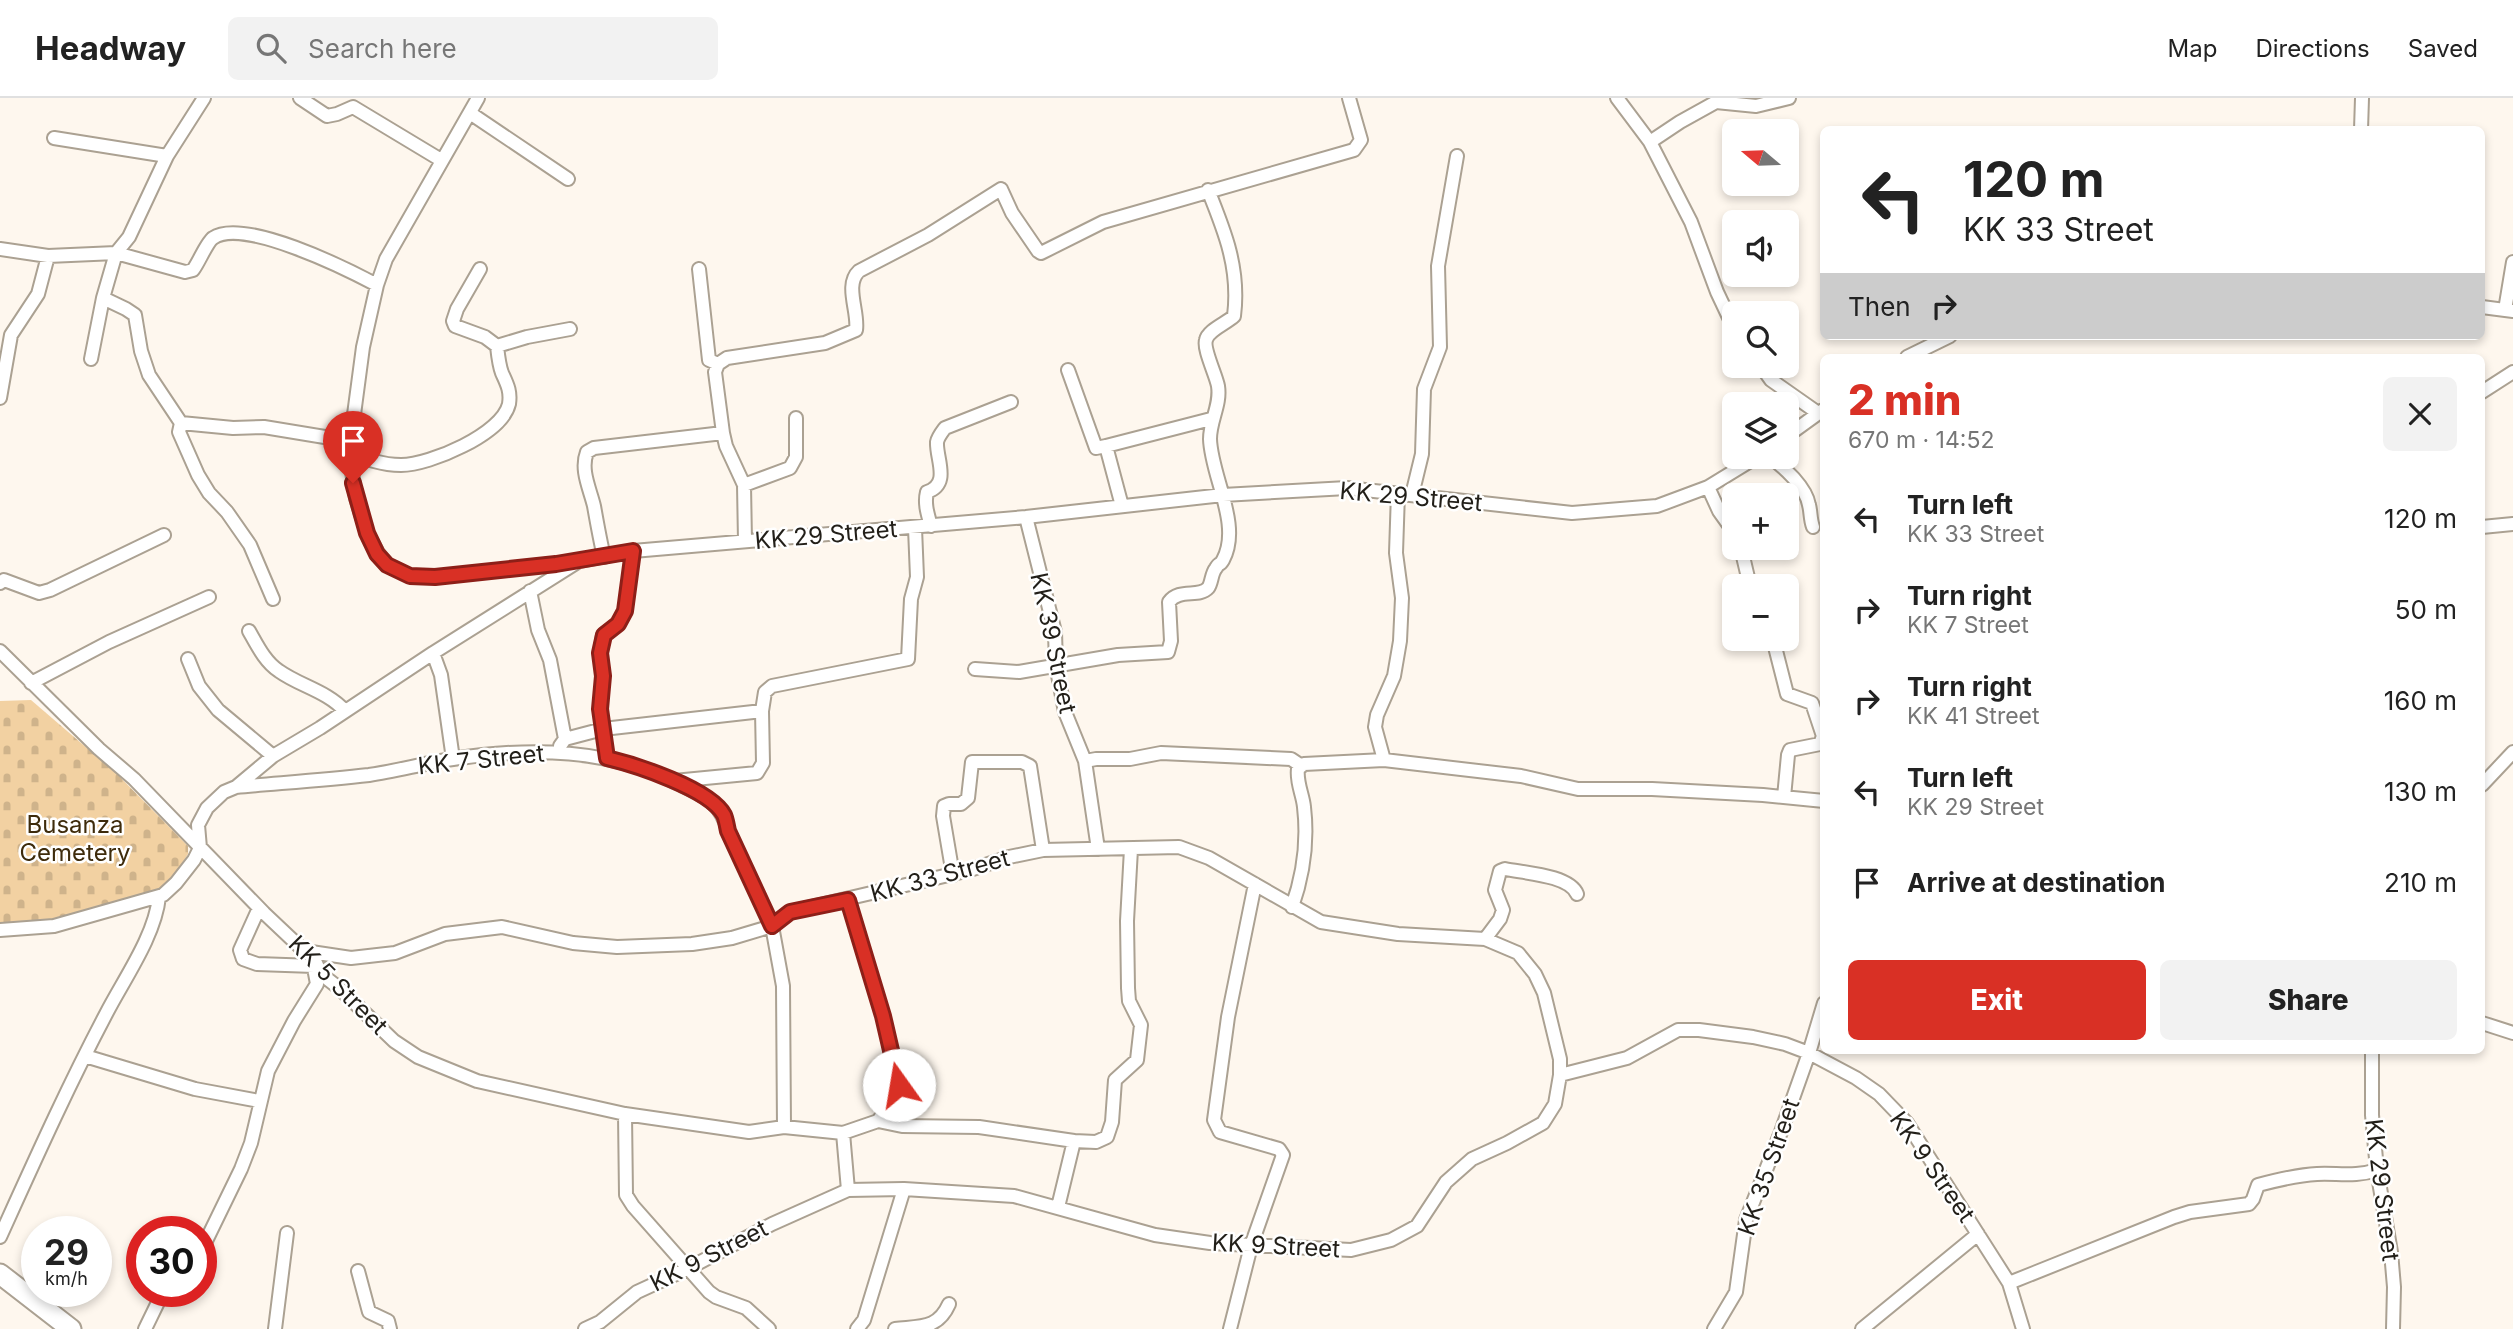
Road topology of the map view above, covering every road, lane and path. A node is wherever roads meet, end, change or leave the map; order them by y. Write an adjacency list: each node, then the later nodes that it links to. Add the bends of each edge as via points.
1 (204, 98): 12 (street)
2 (300, 98): 14 (street, via 327,116 353,107)
3 (478, 98): 8 (street, KK 29 Street)
4 (1349, 98): 16 (street, via 1361,140 1354,150)
5 (1618, 98): 11 (street)
6 (1790, 98): 11 (street, via 1756,106 1716,102)
7 (2362, 98): 9 (street)
8 (470, 113): 14 (street, KK 29 Street); 15 (street)
9 (2361, 126)
10 (54, 138): 12 (street)
11 (1650, 142): 25 (street, via 1691,222)
12 (167, 156): 18 (street, via 129,237)
13 (1457, 156): 55 (street, via 1438,266 1440,347 1424,390 1422,454)
14 (441, 160): 23 (street, KK 29 Street, via 386,259)
15 (568, 179)
16 (1208, 190): 33 (street, via 1103,222 1041,253 1012,214 1001,189 859,271 852,287 856,330 825,343 727,358); 43 (street, via 1232,251 1235,306 1234,316 1206,338 1219,387)
17 (0, 249): 19 (street)
18 (116, 253): 19 (street); 23 (street, via 185,272 193,270 211,238 244,234 312,254); 24 (street)
19 (48, 256): 38 (street, via 35,302 10,335)
20 (2513, 262): 27 (street)
21 (480, 269): 30 (street, via 453,321)
22 (699, 269): 33 (street, via 709,360)
23 (377, 285): 47 (street, KK 29 Street)
24 (103, 298): 32 (street); 44 (street, via 135,316 149,375)
25 (1722, 303)
26 (2485, 307): 27 (street)
27 (2509, 311)
28 (570, 329): 30 (street)
29 (1942, 340): 31 (street)
30 (497, 346): 47 (street, via 509,389 508,406 504,416 479,436 457,449 412,464 380,464)
31 (1913, 354)
32 (91, 359)
33 (718, 364): 46 (street)
34 (1068, 370): 48 (street, via 1096,448)
35 (2513, 372): 37 (street)
36 (1769, 378): 40 (street)
37 (2485, 389)
38 (0, 398)
39 (1011, 402): 60 (street, via 945,428 940,435 940,482 926,497)
40 (1820, 411)
41 (1820, 413): 45 (street)
42 (796, 418): 51 (street, via 796,457 790,468)
43 (1212, 419): 48 (street); 54 (street, via 1213,460)
44 (181, 423): 47 (street, via 264,426); 72 (street, via 179,432 198,475 250,545)
45 (1799, 428)
46 (723, 432): 51 (street); 67 (street, via 587,452 586,485)
47 (349, 446): 68 (street, KK 29 Street, via 356,498 367,533 387,565 405,574 435,577)
48 (1106, 446): 56 (street)
49 (1737, 469): 52 (street, KK 29 Street)
50 (1783, 469): 61 (street, via 1809,502)
51 (744, 485): 65 (street)
52 (1708, 487): 55 (street, KK 29 Street, via 1657,506 1572,513); 57 (street)
53 (1398, 493): 54 (street, KK 29 Street, via 1347,488); 55 (street, KK 29 Street); 92 (street, via 1400,641 1394,676 1375,727)
54 (1223, 495): 56 (street, KK 29 Street); 78 (street, via 1228,536 1222,563 1203,591 1172,597 1168,602 1168,652)
55 (1412, 495)
56 (1122, 506): 58 (street, KK 29 Street)
57 (1722, 515)
58 (1026, 517): 60 (street, KK 29 Street); 78 (street, KK 39 Street, via 1055,632)
59 (2513, 524): 62 (street)
60 (931, 526): 63 (street, KK 29 Street)
61 (1813, 527)
62 (2485, 527)
63 (915, 528): 65 (street, KK 29 Street); 82 (street, via 917,577 911,599 908,659 772,686 765,692)
64 (164, 535): 69 (street, via 50,590 39,593 4,580)
65 (745, 541): 66 (street, KK 29 Street)
66 (633, 551): 67 (street, KK 29 Street); 84 (street, via 625,611 604,635 600,653)
67 (604, 556): 68 (street, KK 29 Street)
68 (580, 561): 70 (street)
69 (0, 583)
70 (530, 591): 76 (street); 85 (street, via 550,660)
71 (209, 597): 80 (street)
72 (273, 599)
73 (249, 631): 81 (street, via 278,671 332,699)
74 (0, 651): 80 (street, KK 5 Street)
75 (1776, 651): 83 (street, via 1787,694 1812,703)
76 (433, 653): 81 (street); 91 (street, via 441,675)
77 (188, 659): 89 (street, via 199,686 218,709)
78 (1056, 665): 79 (street, via 1019,672); 93 (street, KK 39 Street, via 1065,712)
79 (975, 669)
80 (31, 682): 100 (street, KK 5 Street)
81 (345, 711): 89 (street)
82 (762, 711): 84 (street); 95 (street, via 763,763 757,773)
83 (1820, 728)
84 (603, 729): 85 (street); 90 (street)
85 (565, 739): 87 (street)
86 (1820, 744): 98 (street, via 1790,750)
87 (555, 752): 90 (street, KK 7 Street); 91 (street, KK 7 Street)
88 (2513, 752): 96 (street)
89 (273, 756): 97 (street)
90 (607, 758): 95 (street, KK 7 Street)
91 (453, 759): 97 (street, KK 7 Street, via 370,775)
92 (1384, 760): 94 (street); 98 (street, via 1521,776 1578,789)
93 (1085, 761): 94 (street, via 1130,760 1161,753 1291,759); 101 (street, KK 39 Street)
94 (1300, 765): 109 (street, via 1302,879)
95 (674, 781): 111 (street, KK 7 Street, via 705,797 724,815)
96 (2485, 782)
97 (236, 787): 100 (street, via 207,808 198,825)
98 (1784, 797): 99 (street)
99 (1820, 802)
100 (200, 848): 107 (street, via 176,883); 110 (street, KK 5 Street)
101 (1098, 849): 102 (street, KK 33 Street); 103 (street, KK 33 Street)
102 (1131, 849): 105 (street, KK 33 Street, via 1179,847); 127 (street, via 1128,988 1129,1001 1142,1025 1137,1060 1115,1080 1107,1137 1096,1142)
103 (1043, 850): 104 (street, KK 33 Street); 104 (street, via 1030,766 972,762 968,798 944,806)
104 (953, 874): 108 (street, KK 33 Street)
105 (1255, 884): 109 (street, KK 33 Street); 136 (street, via 1228,1017 1214,1120 1220,1132 1282,1151)
106 (1577, 894): 113 (street, via 1568,883 1556,879 1500,871 1495,890 1503,910)
107 (159, 897): 112 (street, via 54,926); 120 (street, via 158,911 135,961)
108 (848, 900): 111 (street, KK 33 Street, via 790,912); 124 (street, via 899,1085)
109 (1292, 907): 113 (street, KK 33 Street, via 1321,922 1363,929)
110 (259, 908): 114 (street, KK 5 Street); 114 (street, KK 33 Street, via 240,950 243,959 257,964)
111 (772, 926): 114 (street, KK 33 Street, via 692,944 617,947 573,943 502,927 445,934 395,953); 125 (street, KK 7 Street, via 783,986)
112 (0, 930)
113 (1485, 939): 121 (street, KK 33 Street, via 1518,953 1535,974 1544,993)
114 (312, 959): 122 (street, via 317,984 268,1071); 123 (street, KK 5 Street, via 321,974 394,1041 418,1056 477,1081)
115 (1820, 1016): 118 (street, KK 35 Street)
116 (2485, 1024): 117 (street)
117 (2513, 1033)
118 (1809, 1053): 121 (street, KK 9 Street, via 1753,1037 1678,1030 1627,1058); 134 (street, KK 9 Street, via 1879,1094 1907,1122); 152 (street, KK 35 Street, via 1746,1220 1736,1292)
119 (2372, 1054): 128 (street, KK 29 Street)
120 (85, 1056): 122 (street, via 195,1089); 135 (street)
121 (1560, 1075): 136 (street, KK 9 Street, via 1555,1104 1543,1123 1472,1159 1446,1182 1417,1226 1391,1240 1351,1250)
122 (259, 1101): 132 (street, via 251,1143)
123 (625, 1114): 125 (street, KK 5 Street, via 750,1132); 137 (street, via 626,1195)
124 (878, 1121): 126 (street); 127 (street, via 902,1126 979,1127)
125 (784, 1127): 126 (street, KK 5 Street)
126 (843, 1133): 130 (street)
127 (1074, 1141): 131 (street)
128 (2377, 1170): 140 (street, via 2353,1176 2295,1176 2258,1185 2249,1204 2174,1217); 155 (street, KK 29 Street, via 2391,1251)
129 (904, 1189): 130 (street, KK 9 Street); 131 (street, KK 9 Street, via 1014,1196); 149 (street, via 864,1320)
130 (848, 1190): 137 (street, KK 9 Street)
131 (1058, 1207): 136 (street, KK 9 Street, via 1155,1235)
132 (217, 1218)
133 (287, 1233): 145 (street)
134 (1978, 1234): 140 (street, KK 9 Street); 153 (street)
135 (0, 1237)
136 (1251, 1246): 151 (street)
137 (690, 1268): 147 (street, KK 9 Street, via 637,1292); 148 (street, via 709,1292 746,1308)
138 (358, 1271): 146 (street, via 369,1312 388,1321)
139 (0, 1274): 143 (main road)
140 (2009, 1283): 154 (street, KK 9 Street)
141 (949, 1304): 150 (street, via 937,1323)
142 (156, 1307): 144 (street)
143 (71, 1329)
144 (145, 1329)
145 (275, 1329)
146 (390, 1329)
147 (585, 1329)
148 (769, 1329)
149 (857, 1329)
150 (894, 1329)
151 (1230, 1329)
152 (1714, 1329)
153 (1863, 1329)
154 (2023, 1329)
155 (2393, 1329)

